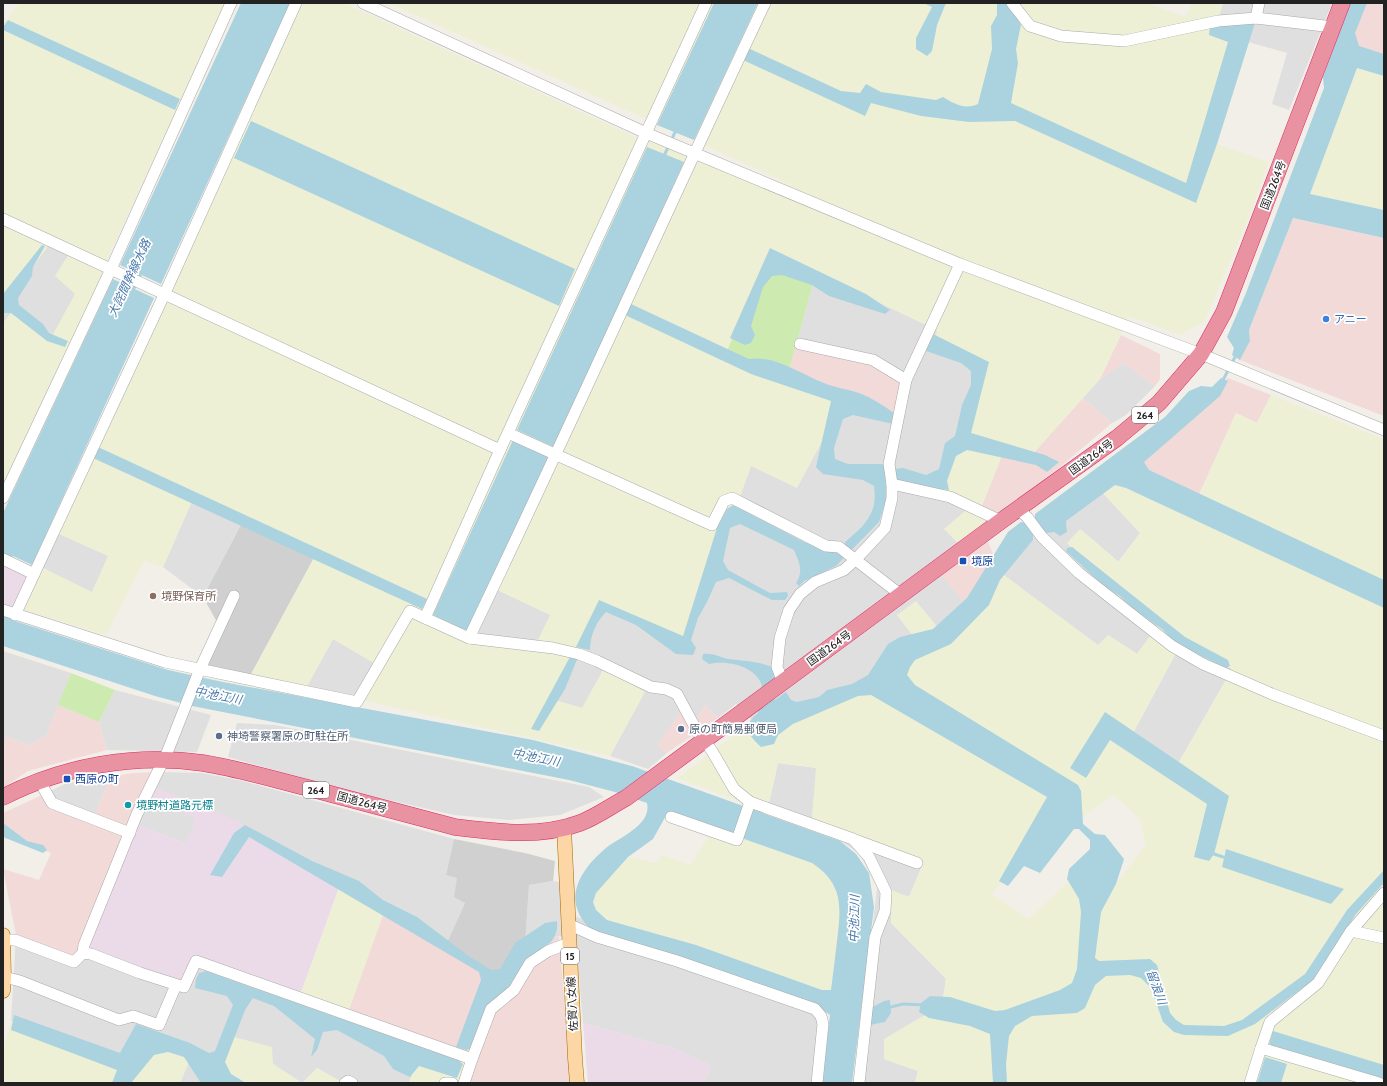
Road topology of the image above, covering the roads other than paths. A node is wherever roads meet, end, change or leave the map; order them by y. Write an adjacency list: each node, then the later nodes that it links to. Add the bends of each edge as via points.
1 (232, 3): 15 (street)
2 (296, 3): 16 (street)
3 (362, 3): 11 (street)
4 (706, 3): 11 (street)
5 (765, 3): 12 (street)
6 (1012, 3): 9 (street, via 1030,26 1061,36 1124,41 1218,21)
7 (1259, 3): 9 (street)
8 (1342, 3): 10 (highway, 国道264号 / 264)
9 (1256, 18): 10 (street)
10 (1332, 27): 18 (highway, 国道264号 / 264, via 1224,312)
11 (646, 133): 12 (street); 21 (street)
12 (694, 153): 14 (street); 23 (street)
13 (3, 219): 15 (street)
14 (960, 264): 18 (street); 19 (street)
15 (111, 269): 16 (street); 25 (street)
16 (165, 293): 22 (street); 30 (street)
17 (800, 344): 19 (street, via 873,360)
18 (1201, 354): 20 (street); 26 (highway, 国道264号 / 264, via 1159,403)
19 (906, 380): 24 (street, via 889,464)
20 (1384, 430)
21 (508, 433): 22 (street); 23 (street)
22 (500, 450): 34 (street)
23 (557, 455): 28 (street, via 712,526 724,501 732,498 826,546 839,547); 36 (street)
24 (892, 484): 27 (street, via 950,497); 28 (street, via 892,498 884,528)
25 (3, 498)
26 (1022, 513): 27 (highway, 国道264号 / 264); 39 (street, via 1042,537 1085,578 1172,646 1203,664 1272,694)
27 (1000, 521): 31 (highway, 国道264号 / 264)
28 (852, 556): 31 (street); 38 (street, via 844,570 815,582 800,594 788,610 780,638)
29 (3, 559): 30 (street)
30 (34, 574): 35 (street)
31 (900, 595): 38 (highway, 国道264号 / 264)
32 (234, 596): 37 (street)
33 (3, 610): 35 (street)
34 (429, 611): 36 (street); 37 (street, via 410,611 357,702)
35 (15, 615): 37 (street, via 165,662)
36 (469, 638): 40 (street, via 575,653 651,687 666,689 677,694)
37 (200, 669): 41 (street)
38 (778, 685): 40 (highway, 国道264号 / 264)
39 (1384, 736)
40 (704, 741): 44 (street, via 734,789); 46 (highway, 国道264号 / 264, via 626,798 581,822)
41 (163, 760): 42 (highway, 国道264号 / 264, via 105,763 71,770); 46 (highway, 国道264号 / 264, via 202,763 242,771 455,827 499,832 536,832); 47 (street)
42 (40, 782): 43 (highway, 国道264号 / 264); 47 (street, via 52,803)
43 (4, 793)
44 (750, 802): 45 (street, via 736,840); 48 (street)
45 (671, 817)
46 (564, 828): 51 (main road, 佐賀八女線 / 15)
47 (130, 833): 56 (street)
48 (853, 839): 49 (street); 68 (street, via 869,857 886,892 885,911 875,937)
49 (918, 863)
50 (1384, 893): 52 (street)
51 (568, 924): 55 (main road, 佐賀八女線 / 15); 67 (street, via 597,937 677,961 815,1009 823,1024)
52 (1351, 931): 54 (street); 59 (street, via 1318,983 1270,1022)
53 (4, 937): 56 (street, via 74,962); 57 (main road)
54 (1384, 938)
55 (569, 943): 60 (street, via 548,951 530,963 514,990 491,1009); 66 (main road, 佐賀八女線 / 15)
56 (83, 953): 58 (street)
57 (4, 984): 58 (street, via 20,981 119,1020 133,1016 159,1025)
58 (176, 985): 60 (street, via 184,987 196,961)
59 (1261, 1048): 69 (street); 70 (street)
60 (464, 1056): 65 (street)
61 (345, 1083): 62 (street)
62 (352, 1083)
63 (445, 1083): 64 (street)
64 (452, 1083)
65 (464, 1083)
66 (578, 1083)
67 (817, 1083)
68 (859, 1083)
69 (1250, 1083)
70 (1378, 1083)

